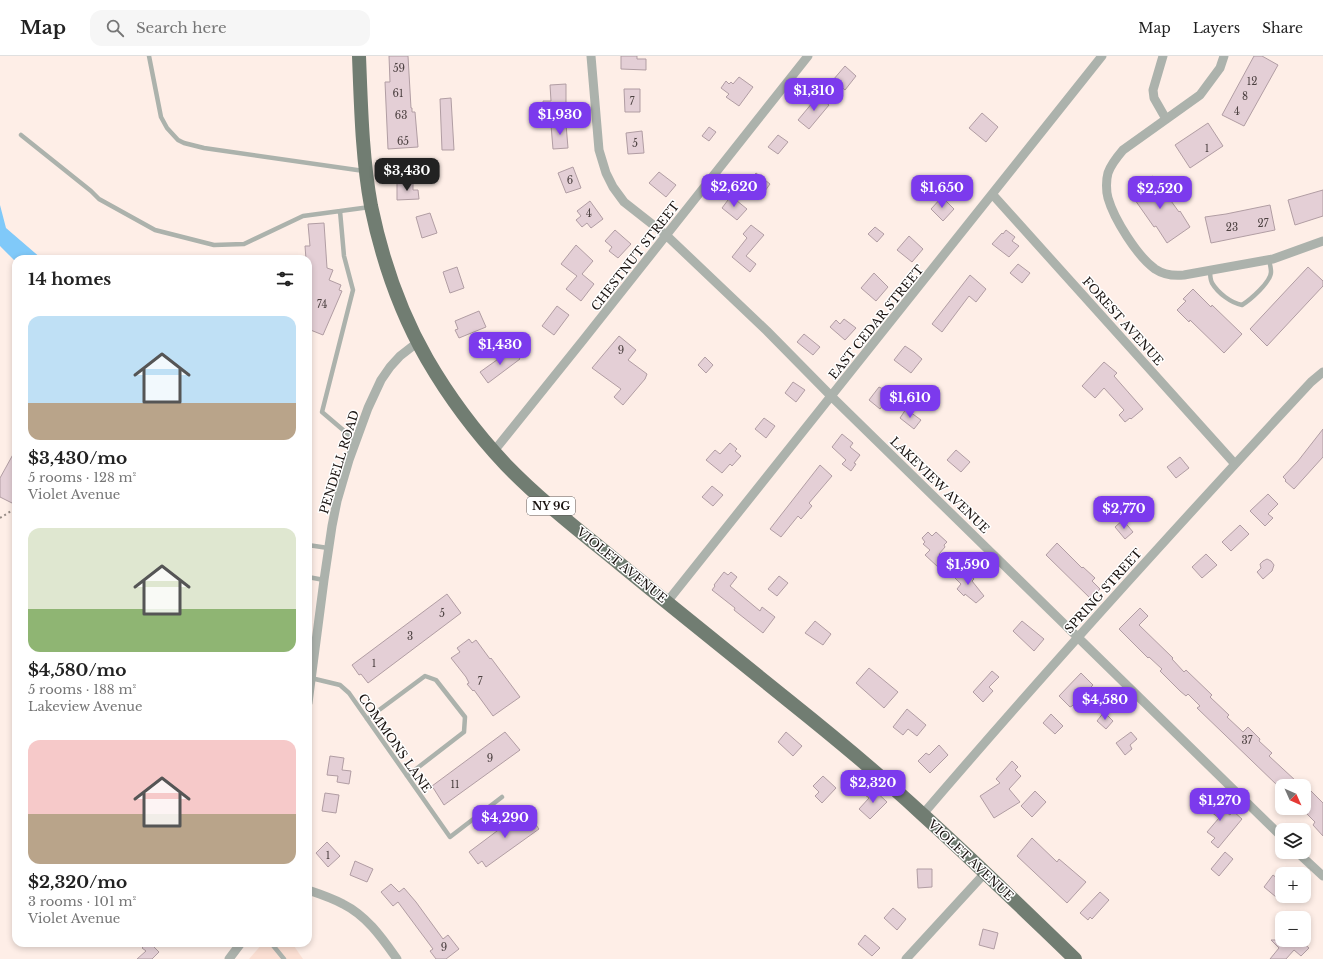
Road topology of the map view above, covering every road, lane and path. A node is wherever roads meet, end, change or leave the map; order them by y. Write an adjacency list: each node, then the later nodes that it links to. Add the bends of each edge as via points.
1 (149, 56): 10 (lane, via 161,117 178,140 204,148)
2 (359, 56): 10 (main road, VIOLET AVENUE / NY 9G)
3 (591, 56): 14 (street, LAKEVIEW AVENUE, via 599,150 606,173 624,202)
4 (808, 56): 14 (street, CHESTNUT STREET)
5 (1102, 56): 11 (street, EAST CEDAR STREET)
6 (1163, 56): 8 (street, via 1153,90 1154,98)
7 (1224, 56): 8 (street, via 1220,68 1200,95)
8 (1166, 119): 17 (street, via 1123,150 1114,160 1108,173 1108,196 1115,215 1136,250 1156,269 1173,276)
9 (21, 135): 13 (lane, via 99,199 155,230 214,245 244,244 304,216)
10 (366, 171): 12 (main road, VIOLET AVENUE / NY 9G)
11 (993, 195): 20 (street, EAST CEDAR STREET); 23 (street, FOREST AVENUE)
12 (371, 206): 13 (lane); 18 (main road, VIOLET AVENUE / NY 9G, via 389,273)
13 (340, 211): 21 (lane, via 344,256 353,290 322,412)
14 (666, 236): 20 (street, LAKEVIEW AVENUE); 22 (street, CHESTNUT STREET)
15 (1323, 242): 16 (street)
16 (1269, 260): 17 (street); 17 (lane, via 1272,273 1269,280 1242,305 1228,300 1212,283)
17 (1210, 270)
18 (418, 342): 21 (street, PENDELL ROAD, via 400,356 381,380); 22 (main road, VIOLET AVENUE / NY 9G, via 466,418)
19 (1323, 372): 23 (street, SPRING STREET)
20 (832, 396): 30 (street, EAST CEDAR STREET); 31 (street, LAKEVIEW AVENUE)
21 (356, 441): 27 (street, PENDELL ROAD, via 337,501)
22 (494, 451): 30 (main road, VIOLET AVENUE / NY 9G, via 542,498)
23 (1235, 464): 31 (street, SPRING STREET)
24 (12, 510): 25 (path)
25 (0, 518)
26 (312, 546): 27 (lane)
27 (328, 548): 29 (street, PENDELL ROAD)
28 (312, 578): 29 (lane)
29 (324, 580): 32 (street, PENDELL ROAD)
30 (667, 602): 37 (main road, VIOLET AVENUE / NY 9G, via 864,762)
31 (1078, 637): 37 (street, SPRING STREET); 38 (street, LAKEVIEW AVENUE)
32 (312, 670)
33 (312, 678): 34 (lane, COMMONS LANE, via 340,685 349,693)
34 (367, 719): 35 (lane, COMMONS LANE); 35 (lane, via 425,676 436,680 465,717 464,732)
35 (407, 776): 36 (lane, COMMONS LANE, via 450,837)
36 (502, 796)
37 (922, 814): 40 (main road, VIOLET AVENUE / NY 9G)
38 (1275, 831)
39 (1305, 859): 41 (street)
40 (985, 873): 48 (street); 49 (main road, VIOLET AVENUE / NY 9G)
41 (1323, 876)
42 (312, 892): 47 (street, via 342,903 362,916)
43 (238, 947): 45 (street)
44 (274, 947): 46 (lane)
45 (228, 959)
46 (284, 959)
47 (398, 959)
48 (906, 959)
49 (1075, 959)

